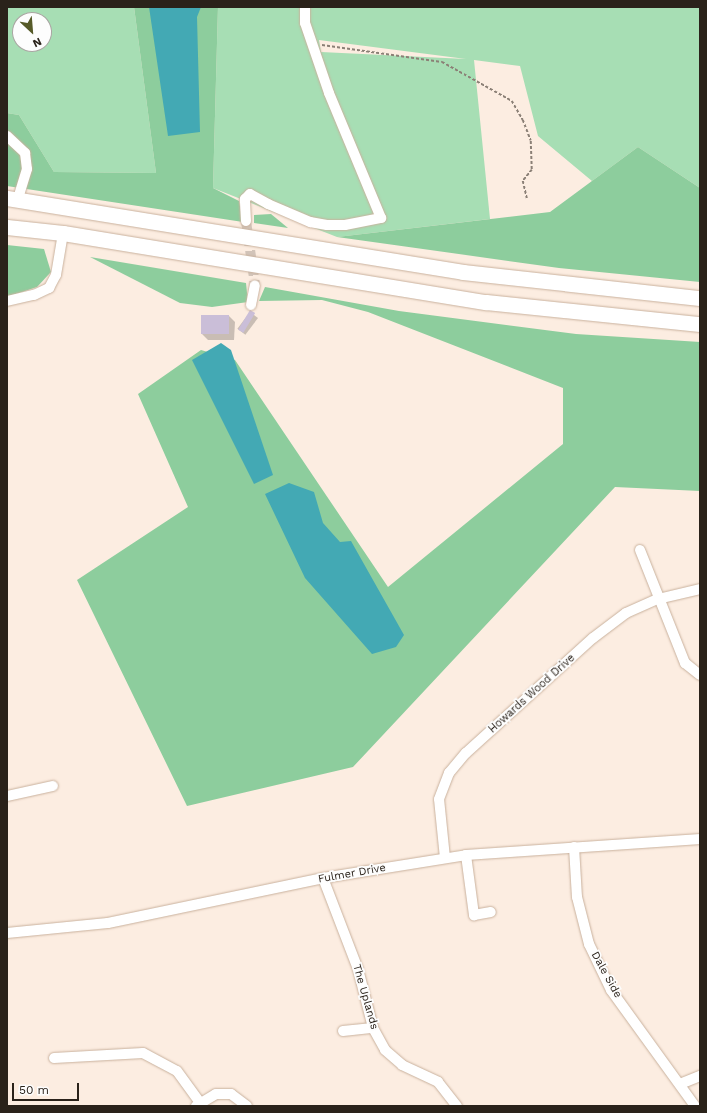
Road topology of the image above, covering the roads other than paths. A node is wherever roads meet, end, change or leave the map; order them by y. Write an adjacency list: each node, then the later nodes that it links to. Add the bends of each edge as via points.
1 (305, 7): 4 (street, via 308,32 349,144 381,218 345,225 310,222 250,194 245,199)
2 (7, 136): 3 (street, via 25,153 26,169)
3 (13, 199): 8 (highway, via 361,257 582,287)
4 (246, 222)
5 (7, 227): 6 (highway)
6 (63, 233): 9 (street, via 56,276 49,288 34,295); 11 (highway, via 486,302)
7 (255, 285): 10 (street)
8 (700, 298)
9 (7, 301)
10 (251, 305)
11 (700, 324)
12 (640, 550): 14 (street)
13 (700, 589): 14 (street, Howards Wood Drive)
14 (658, 600): 15 (street, via 685,663); 21 (street, Howards Wood Drive, via 626,613 593,638 466,754 449,773 439,799)
15 (700, 675)
16 (53, 786): 17 (street)
17 (7, 796)
18 (700, 839): 19 (street, Fulmer Drive)
19 (574, 847): 20 (street, Fulmer Drive); 29 (street, Dale Side, via 577,897 589,944 611,990)
20 (466, 855): 21 (street, Fulmer Drive); 23 (street, via 474,915)
21 (445, 858): 22 (street, Fulmer Drive)
22 (323, 878): 24 (street, Fulmer Drive, via 108,923); 25 (street, The Uplands, via 358,969)
23 (491, 912)
24 (7, 932)
25 (373, 1028): 26 (street); 32 (street, The Uplands, via 385,1050 402,1066 438,1082)
26 (343, 1031)
27 (54, 1058): 30 (street, via 143,1053 177,1071)
28 (700, 1076): 29 (street)
29 (680, 1084): 33 (street, Dale Side)
30 (198, 1104): 31 (street, via 216,1094 231,1094)
31 (247, 1106)
32 (457, 1106)
33 (695, 1106)

